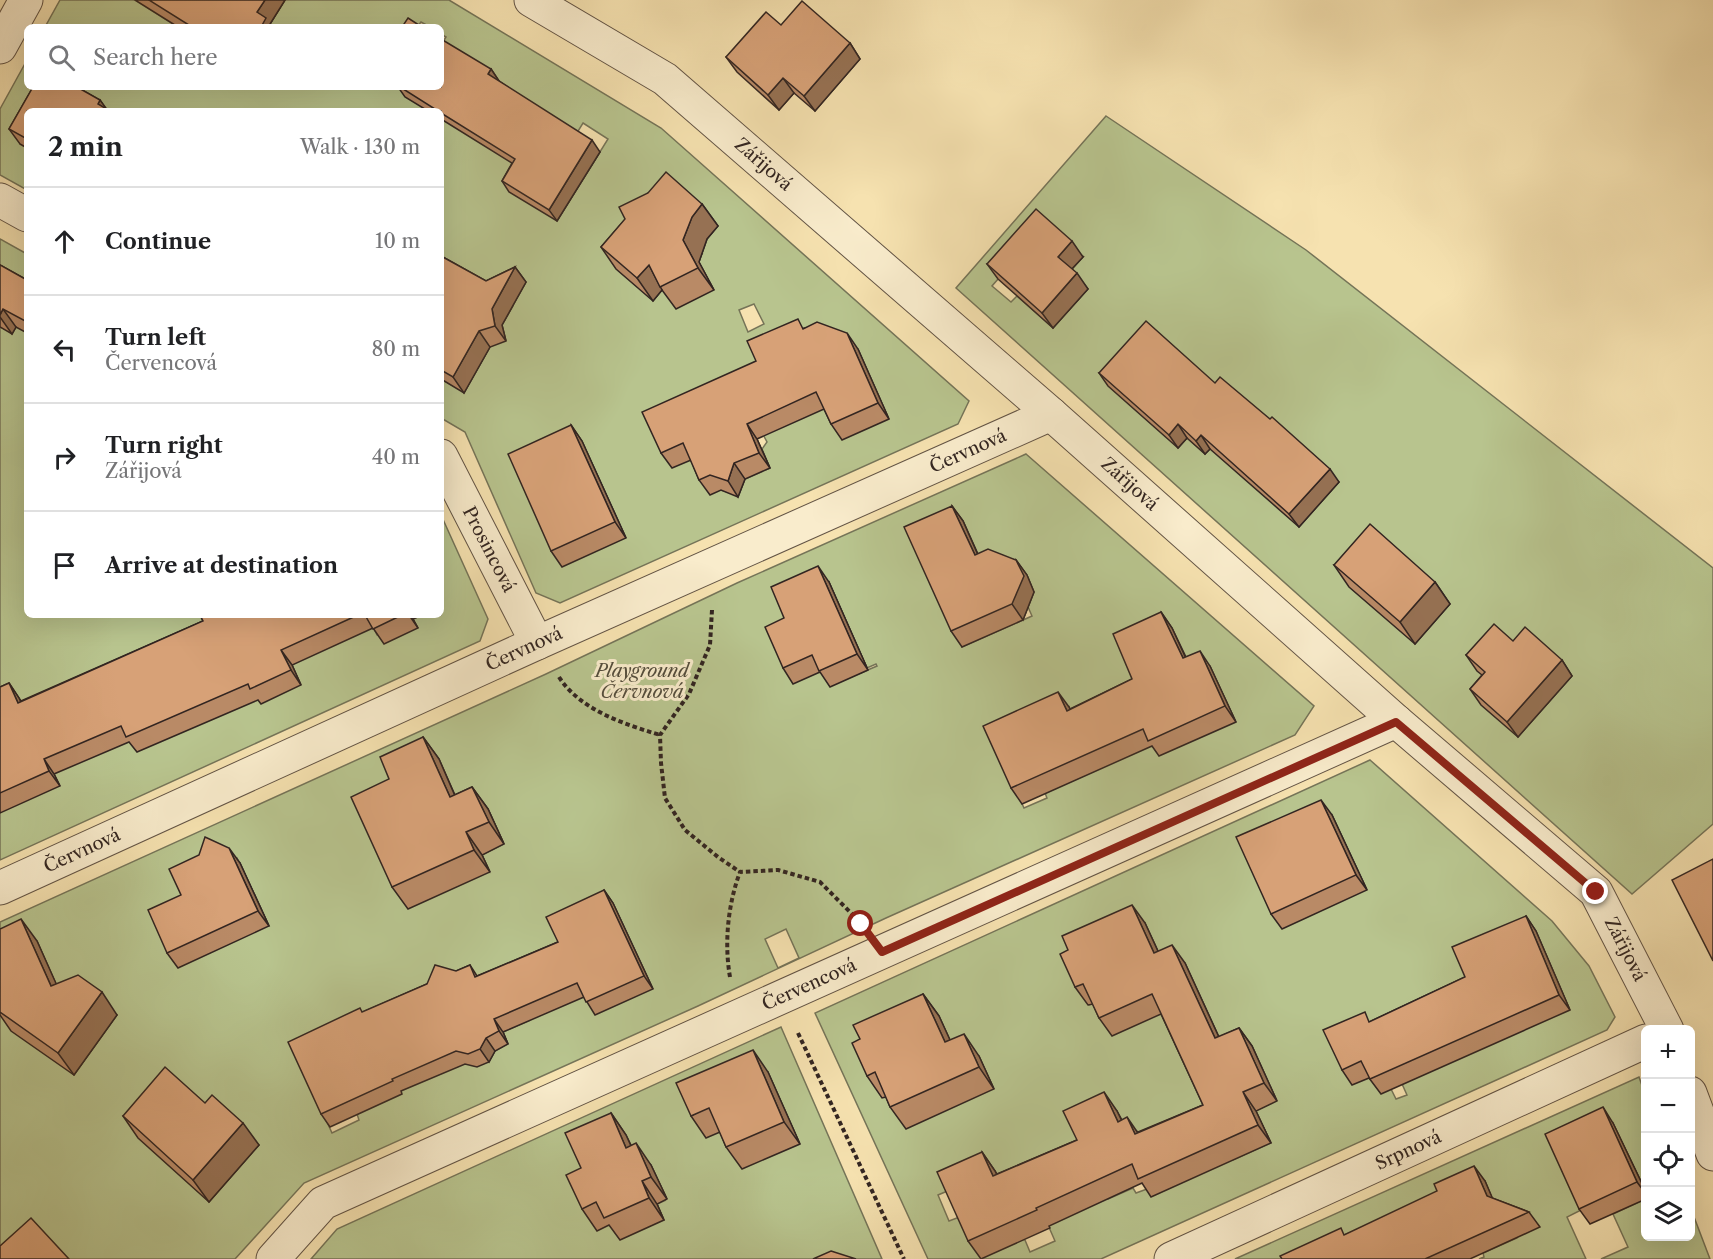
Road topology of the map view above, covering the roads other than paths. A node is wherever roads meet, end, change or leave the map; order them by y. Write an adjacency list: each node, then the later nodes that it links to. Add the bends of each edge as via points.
1 (26, 0): 3 (street)
2 (531, 0): 6 (street, Zářijová, via 665,79)
3 (0, 47)
4 (0, 200): 5 (street)
5 (24, 213)
6 (1051, 414): 8 (street, Červnová); 9 (street, Zářijová)
7 (444, 462): 8 (street, Prosincová)
8 (537, 643): 10 (street, Červnová)
9 (1396, 722): 11 (street, Zářijová, via 1596,892); 15 (street, Červencová, via 323,1203)
10 (0, 888)
11 (1664, 1025)
12 (1641, 1043): 16 (street, Srpnová)
13 (1695, 1107): 14 (street)
14 (1713, 1154)
15 (273, 1259)
16 (1172, 1259)

